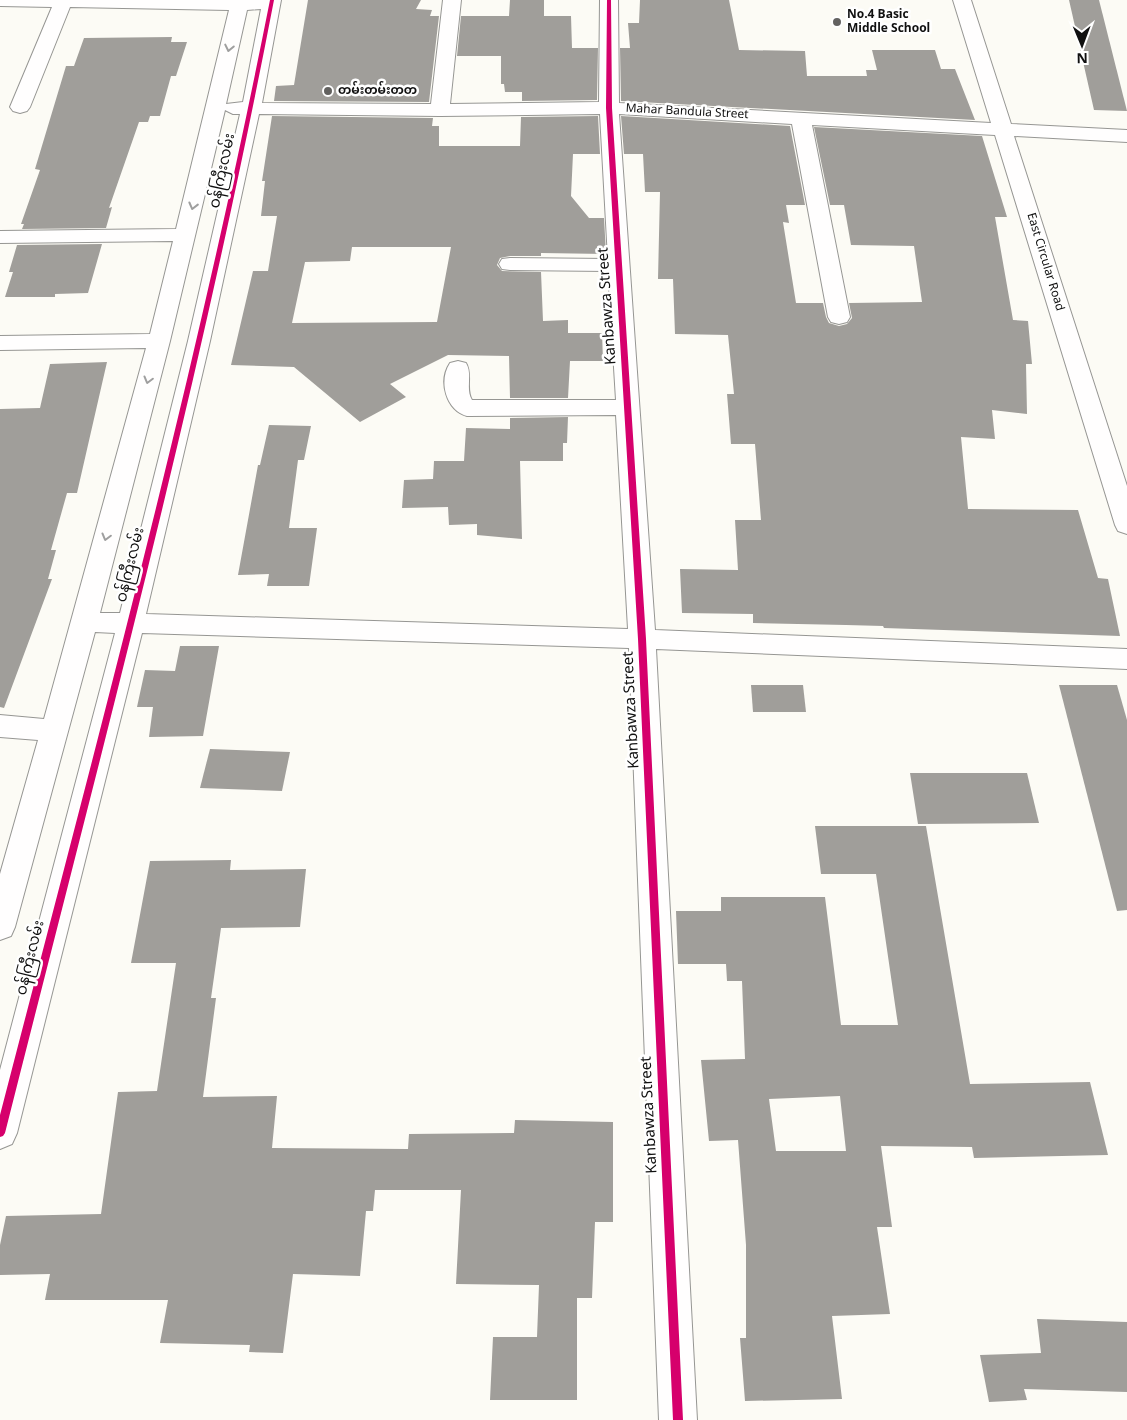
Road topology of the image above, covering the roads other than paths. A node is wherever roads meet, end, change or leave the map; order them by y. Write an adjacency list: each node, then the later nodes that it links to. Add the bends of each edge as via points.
1 (452, 0): 12 (street)
2 (610, 0): 11 (street, Kanbawza Street)
3 (962, 0): 14 (street, East Circular Road)
4 (0, 1): 5 (street)
5 (62, 2): 6 (street); 8 (street)
6 (239, 3): 7 (street); 9 (street, ဝန်ကြီးလမ်း, one-way to 9)
7 (271, 3): 10 (street, ဝန်ကြီးလမ်း)
8 (20, 107)
9 (216, 108): 10 (street, Mahar Bandula Street); 16 (street, ဝန်ကြီးလမ်း, one-way to 16)
10 (251, 108): 12 (street, Mahar Bandula Street); 27 (street, ဝန်ကြီးလမ်း)
11 (610, 108): 12 (street, Mahar Bandula Street); 13 (street, Mahar Bandula Street); 19 (street, Kanbawza Street)
12 (440, 110)
13 (801, 118): 14 (street, Mahar Bandula Street); 20 (street)
14 (1003, 129): 15 (street, Mahar Bandula Street); 25 (street, East Circular Road)
15 (1127, 136)
16 (186, 235): 17 (street); 21 (street, ဝန်ကြီးလမ်း)
17 (0, 237)
18 (510, 264): 19 (street)
19 (619, 265): 24 (street, Kanbawza Street)
20 (838, 317)
21 (159, 341): 22 (street); 26 (street, ဝန်ကြီးလမ်း, one-way to 26)
22 (0, 343)
23 (458, 368): 24 (street, via 458,399 467,408)
24 (628, 407): 28 (street, Kanbawza Street)
25 (1127, 525)
26 (84, 622): 27 (street); 31 (street, ဝန်ကြီးလမ်း)
27 (131, 624): 28 (street); 34 (street, ဝန်ကြီးလမ်း)
28 (642, 639): 29 (street); 35 (street, Kanbawza Street)
29 (1127, 660)
30 (0, 726): 31 (street)
31 (55, 731): 32 (street, ဝန်ကြီးလမ်း)
32 (9, 867): 33 (street, ဝန်ကြီးလမ်း)
33 (0, 927)
34 (0, 1133)
35 (678, 1420)

